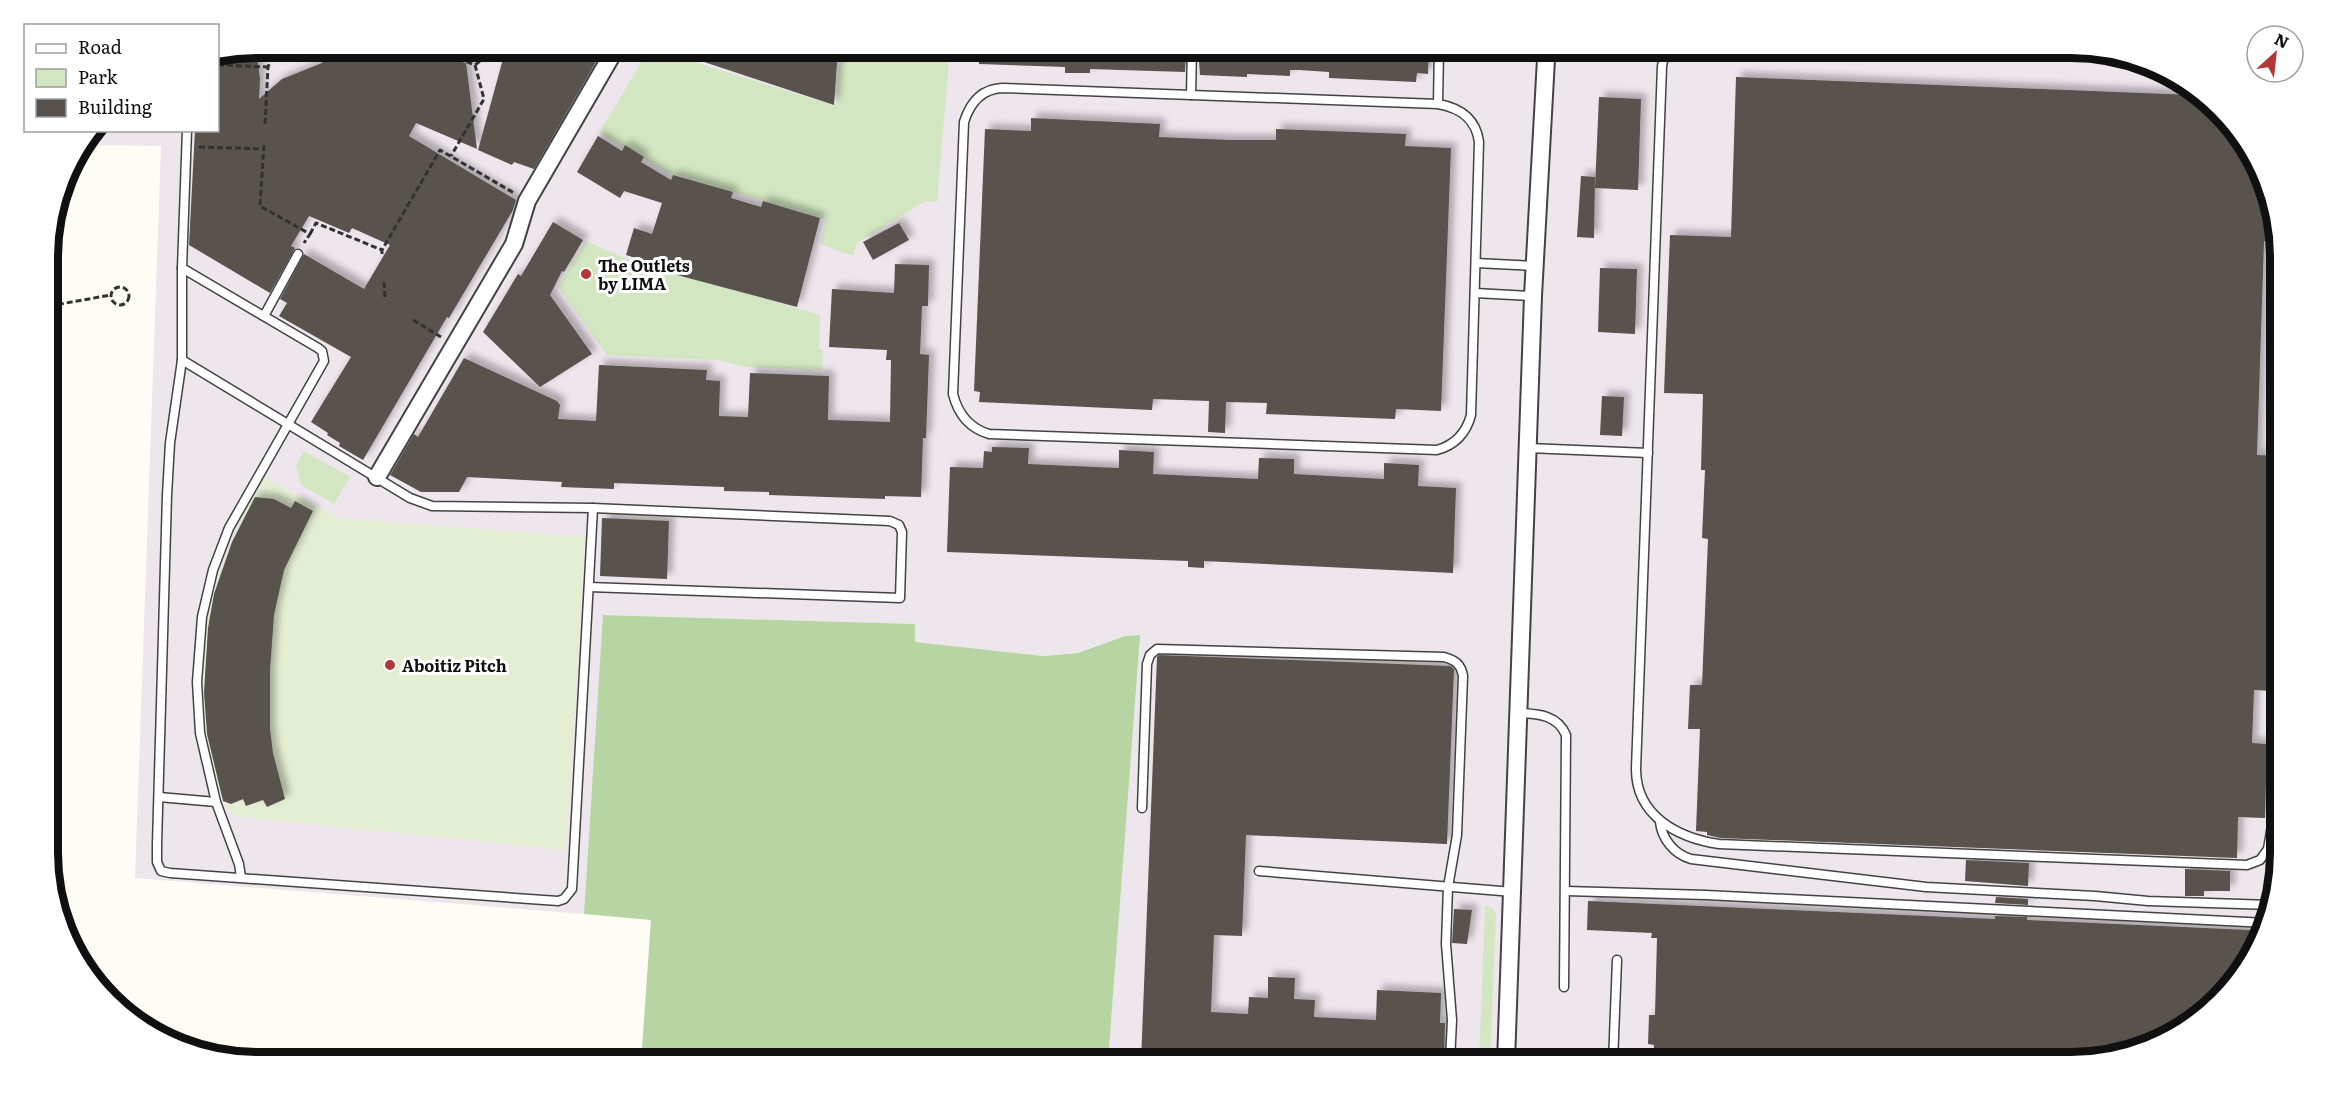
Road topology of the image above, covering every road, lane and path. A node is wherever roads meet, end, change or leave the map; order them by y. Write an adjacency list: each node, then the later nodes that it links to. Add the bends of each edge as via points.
1 (1192, 58): 12 (lane)
2 (1439, 58): 13 (lane)
3 (1546, 58): 22 (street)
4 (1664, 58): 36 (lane)
5 (271, 59): 11 (path)
6 (459, 59): 10 (path)
7 (483, 59): 10 (path)
8 (610, 59): 18 (street)
9 (219, 65): 11 (path)
10 (475, 65): 17 (path, via 484,99)
11 (268, 67): 14 (path)
12 (1191, 95): 13 (lane); 25 (lane, via 1002,88 985,92 972,105 964,122 953,394 959,411 976,429 989,434 1437,450 1457,441 1471,415)
13 (1438, 104): 21 (lane, via 1464,113 1478,132)
14 (265, 124)
15 (187, 132): 16 (lane)
16 (187, 146): 19 (path, via 264,147 260,206); 23 (lane)
17 (451, 156): 18 (path); 19 (path, via 440,150 382,252 316,223)
18 (527, 201): 32 (street, via 514,244)
19 (310, 234): 20 (path)
20 (298, 254): 30 (lane)
21 (1476, 263): 22 (lane); 25 (lane)
22 (1534, 266): 27 (street)
23 (182, 268): 30 (lane); 33 (lane)
24 (384, 282): 28 (path)
25 (1475, 293): 27 (lane)
26 (111, 295): 26 (path, via 122,287 130,295 129,302 114,304); 29 (path)
27 (1533, 296): 35 (street)
28 (385, 300)
29 (59, 304)
30 (264, 316): 34 (lane, via 318,348 324,356)
31 (413, 320): 32 (path)
32 (455, 345): 37 (street)
33 (182, 360): 34 (lane); 41 (lane, via 169,453)
34 (290, 423): 37 (lane); 42 (lane, via 229,528 213,570 202,617 197,656 198,712)
35 (1528, 447): 36 (lane); 40 (street)
36 (1648, 453): 44 (lane, via 1636,782 1639,793)
37 (377, 477): 38 (lane, via 410,498 432,506)
38 (593, 508): 39 (lane); 39 (lane, via 895,522 902,532 900,598)
39 (590, 587): 47 (lane, via 572,889 564,899)
40 (1518, 712): 49 (lane, via 1551,718 1566,735); 50 (street)
41 (159, 797): 42 (lane); 47 (lane, via 160,871)
42 (216, 802): 47 (lane)
43 (1142, 808): 48 (lane, via 1147,664 1157,649 1444,657 1455,661 1463,676 1458,835)
44 (1660, 822): 45 (lane, via 1690,839 1719,844 2247,865 2260,860); 51 (lane, via 1672,848 1691,859 1926,887)
45 (2270, 837)
46 (1259, 871): 48 (lane)
47 (241, 877)
48 (1448, 887): 50 (lane); 55 (lane)
49 (1566, 891): 52 (lane, via 1706,894); 54 (lane)
50 (1513, 892): 56 (street)
51 (2263, 905)
52 (2257, 923)
53 (1617, 960): 57 (lane)
54 (1564, 987)
55 (1451, 1051)
56 (1506, 1051)
57 (1613, 1051)

